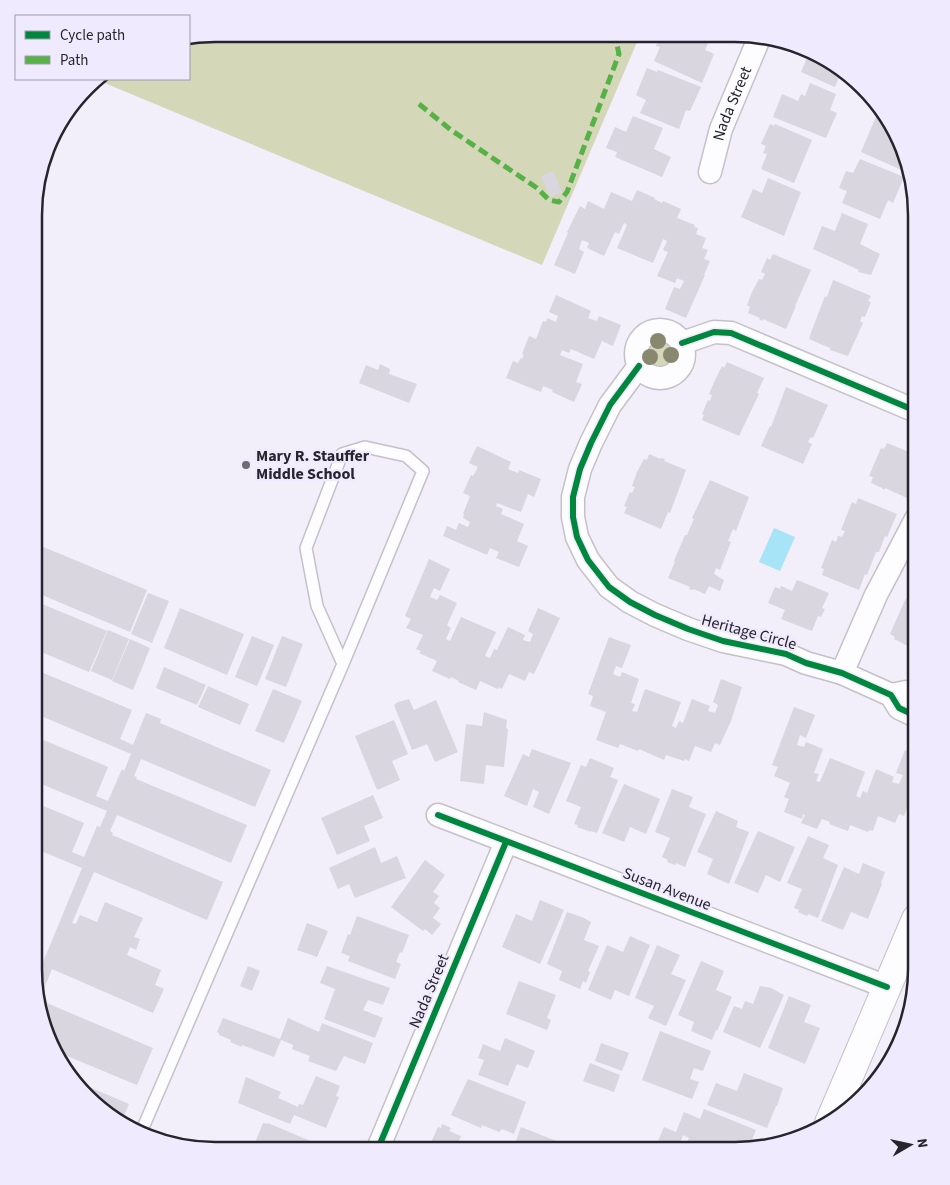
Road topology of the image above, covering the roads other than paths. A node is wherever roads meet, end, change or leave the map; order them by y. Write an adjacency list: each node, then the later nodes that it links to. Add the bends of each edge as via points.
1 (757, 44): 2 (street, Nada Street, via 721,128)
2 (710, 172)
3 (682, 343): 4 (street, via 684,359 681,367 668,377 652,377); 4 (street, via 671,332 649,333 638,344 636,359); 5 (street, via 714,332 731,333)
4 (639, 366): 8 (street, Heritage Circle, via 610,406 580,469 573,497 573,517 577,537 588,560 609,587 655,615 723,641 786,654)
5 (908, 408)
6 (908, 535): 8 (street, via 876,595)
7 (342, 664): 7 (lane, via 423,471 406,456 365,448 342,454 306,548 317,606); 17 (lane)
8 (842, 673): 10 (street, Heritage Circle)
9 (907, 693): 10 (street, Heritage Circle)
10 (891, 695): 11 (street, Heritage Circle, via 899,708)
11 (907, 712)
12 (438, 815): 13 (street, Susan Avenue)
13 (506, 842): 15 (street, Susan Avenue); 18 (street, Nada Street)
14 (907, 942): 15 (main road)
15 (887, 987): 16 (main road)
16 (836, 1110)
17 (143, 1127)
18 (381, 1142)

